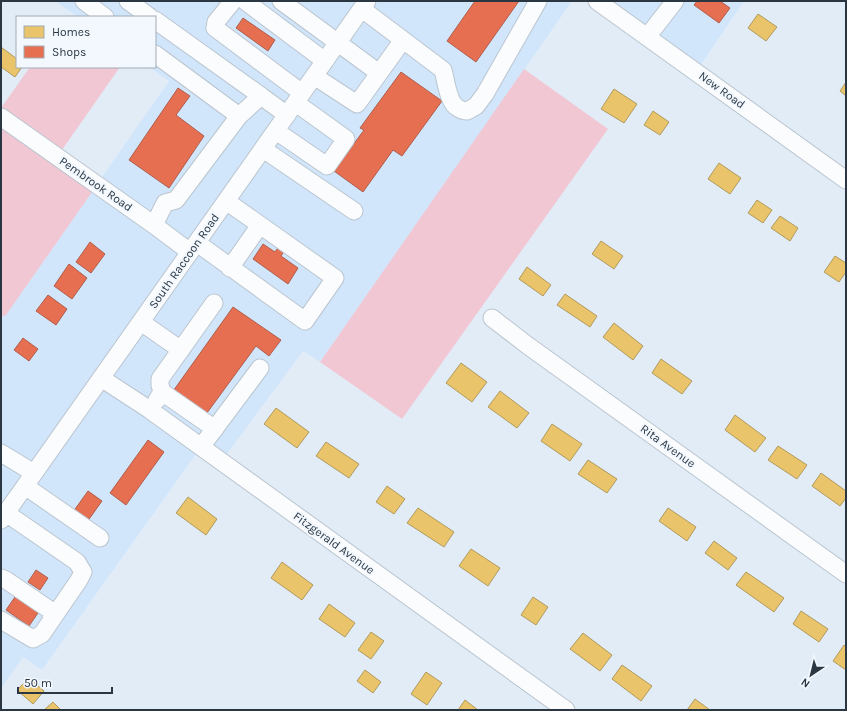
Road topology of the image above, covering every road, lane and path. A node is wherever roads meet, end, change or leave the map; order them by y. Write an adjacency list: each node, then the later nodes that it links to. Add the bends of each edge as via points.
1 (84, 1): 10 (street)
2 (128, 1): 11 (street)
3 (233, 1): 21 (street, via 216,22 215,28)
4 (245, 1): 17 (street)
5 (281, 1): 15 (street)
6 (538, 1): 14 (street, via 485,94 476,106 467,111 457,108 448,95 443,70)
7 (597, 1): 13 (street, New Road)
8 (675, 1): 13 (street)
9 (365, 5): 14 (street); 15 (street, South Raccoon Road)
10 (104, 16)
11 (149, 16)
12 (156, 21): 20 (street)
13 (647, 37): 26 (street, New Road)
14 (404, 40): 18 (street)
15 (338, 43): 17 (street, South Raccoon Road); 18 (street)
16 (156, 55): 22 (street)
17 (325, 61): 19 (street, South Raccoon Road)
18 (379, 74): 19 (street, via 356,104)
19 (314, 76): 21 (street, South Raccoon Road)
20 (261, 96): 21 (street); 22 (street)
21 (295, 104): 24 (street, South Raccoon Road); 24 (street, via 346,139 342,145 326,166)
22 (239, 116): 29 (street, via 176,200 165,203)
23 (1, 118): 29 (street, Pembrook Road)
24 (276, 131): 25 (street, South Raccoon Road)
25 (263, 149): 27 (street, South Raccoon Road); 28 (street)
26 (846, 180)
27 (226, 201): 30 (street); 31 (street, South Raccoon Road)
28 (354, 211)
29 (154, 225): 31 (street, Pembrook Road)
30 (264, 228): 32 (street); 33 (street, via 270,242); 33 (street, via 335,278)
31 (193, 248): 32 (street, Pembrook Road); 36 (street, South Raccoon Road)
32 (230, 268): 33 (street, Pembrook Road, via 305,321)
33 (330, 284)
34 (214, 303): 37 (street)
35 (492, 318): 48 (street, Rita Avenue)
36 (141, 322): 37 (street); 39 (street, South Raccoon Road)
37 (181, 350): 40 (street, via 160,379)
38 (260, 368): 42 (street)
39 (101, 378): 41 (street, Fitzgerald Avenue); 45 (street, South Raccoon Road)
40 (162, 392): 41 (street); 42 (street)
41 (150, 410): 43 (street, Fitzgerald Avenue)
42 (215, 429): 43 (street)
43 (201, 447): 52 (street, Fitzgerald Avenue)
44 (1, 453): 45 (street)
45 (30, 479): 46 (street, South Raccoon Road); 47 (street)
46 (3, 517): 50 (street, via 78,562 83,572)
47 (100, 538)
48 (846, 574)
49 (1, 578): 50 (street, via 50,610)
50 (52, 619): 51 (street, via 42,634 33,639)
51 (1, 620)
52 (566, 710)

